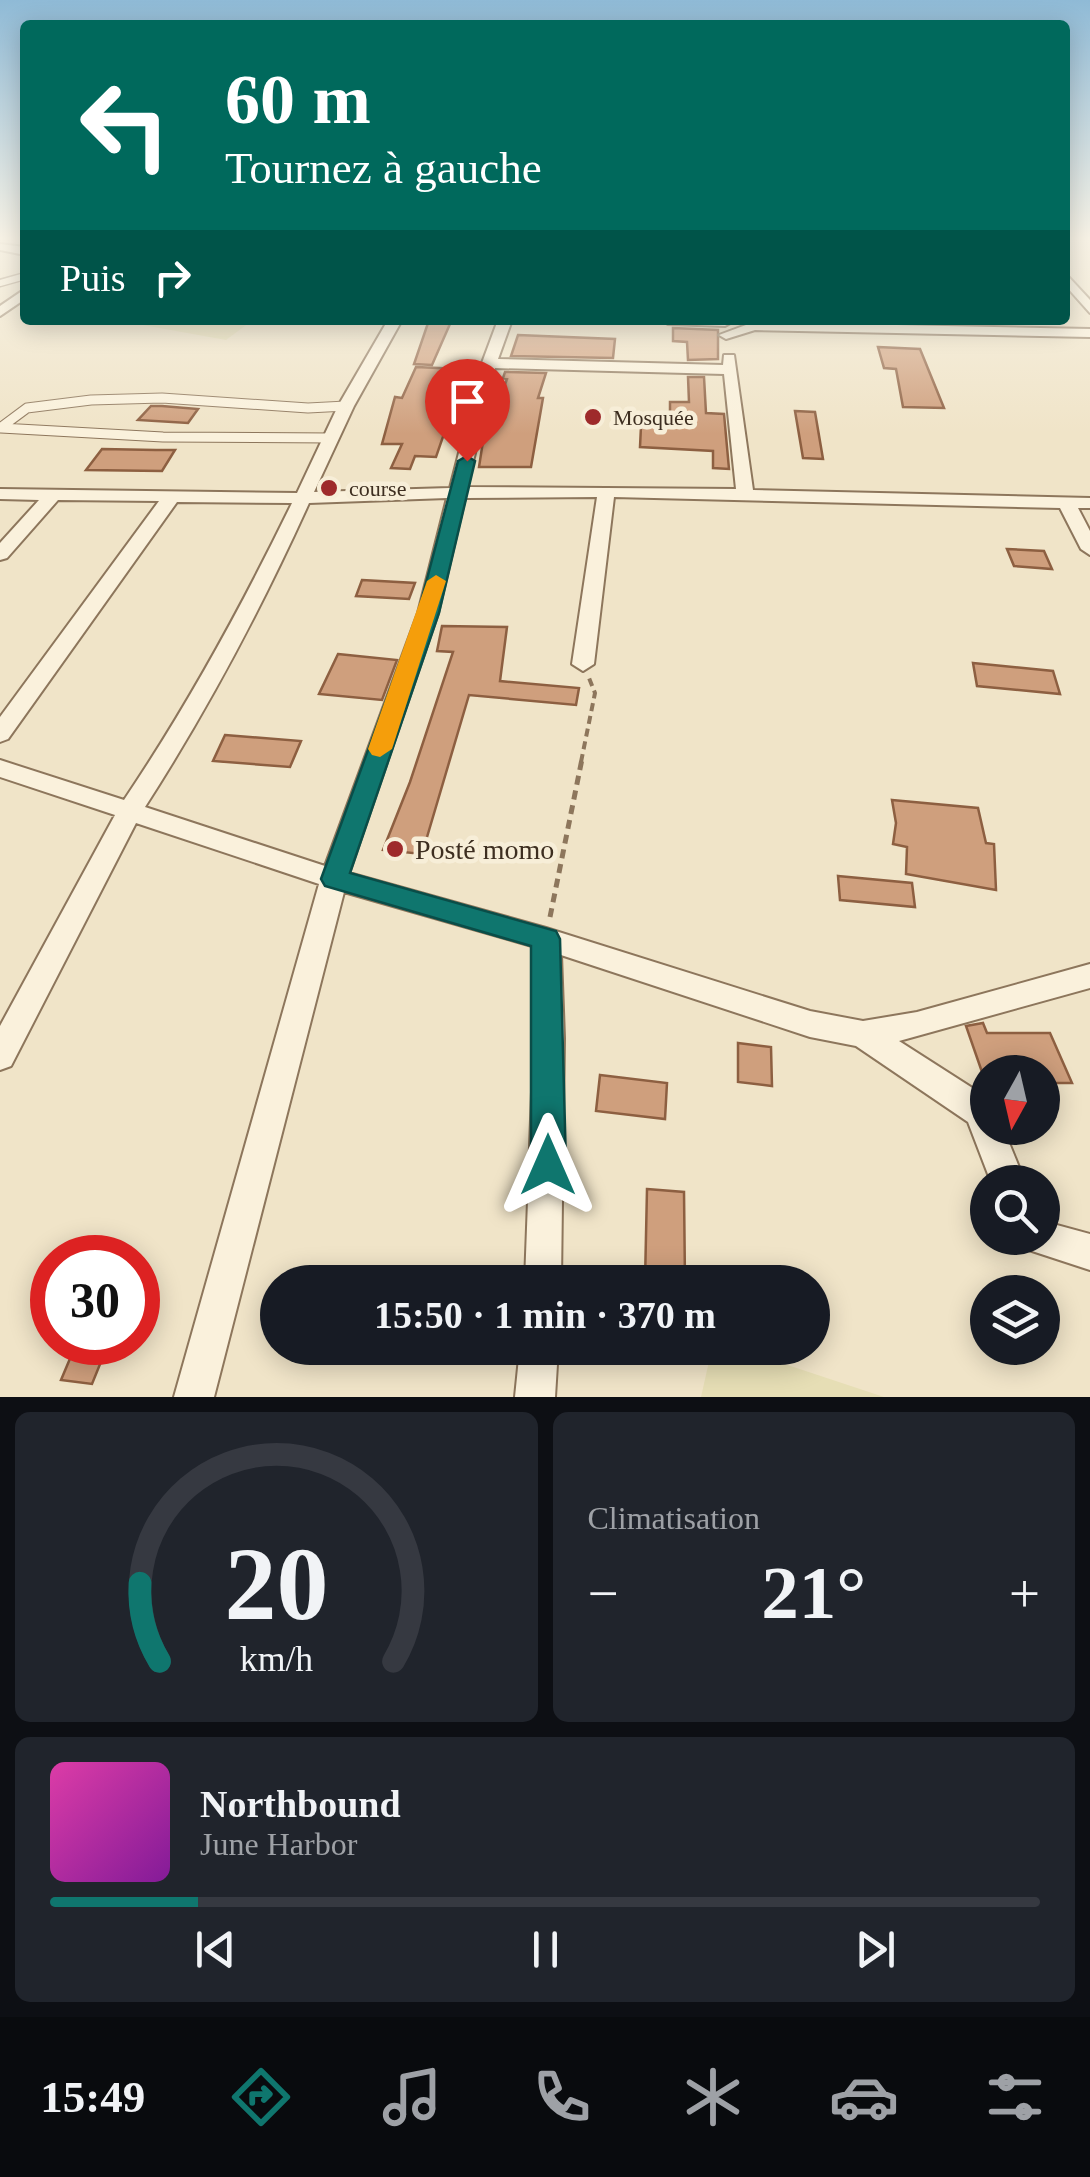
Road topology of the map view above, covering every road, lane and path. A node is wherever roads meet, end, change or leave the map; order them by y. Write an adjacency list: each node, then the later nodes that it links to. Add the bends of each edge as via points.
1 (392, 325): 7 (street)
2 (503, 325): 5 (street)
3 (726, 326): 4 (street); 6 (street)
4 (1090, 333)
5 (489, 363): 6 (street); 10 (street)
6 (730, 370): 15 (street)
7 (346, 406): 8 (lane, via 90,400 26,408); 9 (street)
8 (0, 428): 9 (lane)
9 (332, 438): 16 (street)
10 (460, 490): 11 (street); 16 (street); 25 (street, via 428,613)
11 (606, 493): 15 (street); 21 (street)
12 (0, 494): 13 (street)
13 (54, 494): 14 (street); 20 (street)
14 (171, 496): 16 (street); 22 (street)
15 (745, 496): 17 (street)
16 (304, 498): 24 (street, via 252,607)
17 (1067, 503): 18 (street); 19 (street)
18 (1090, 503)
19 (1090, 549)
20 (0, 554)
21 (583, 664): 26 (path, via 595,692)
22 (0, 734)
23 (0, 768): 24 (street)
24 (129, 812): 25 (street); 29 (street)
25 (334, 879): 26 (street); 35 (street)
26 (546, 939): 28 (street, via 810,1024); 33 (street)
27 (1090, 976): 28 (street)
28 (863, 1034): 30 (street, via 981,1112)
29 (0, 1056)
30 (1001, 1165)
31 (1060, 1243): 32 (street)
32 (1090, 1252)
33 (544, 1265)
34 (537, 1365): 36 (street)
35 (194, 1397)
36 (535, 1397)

